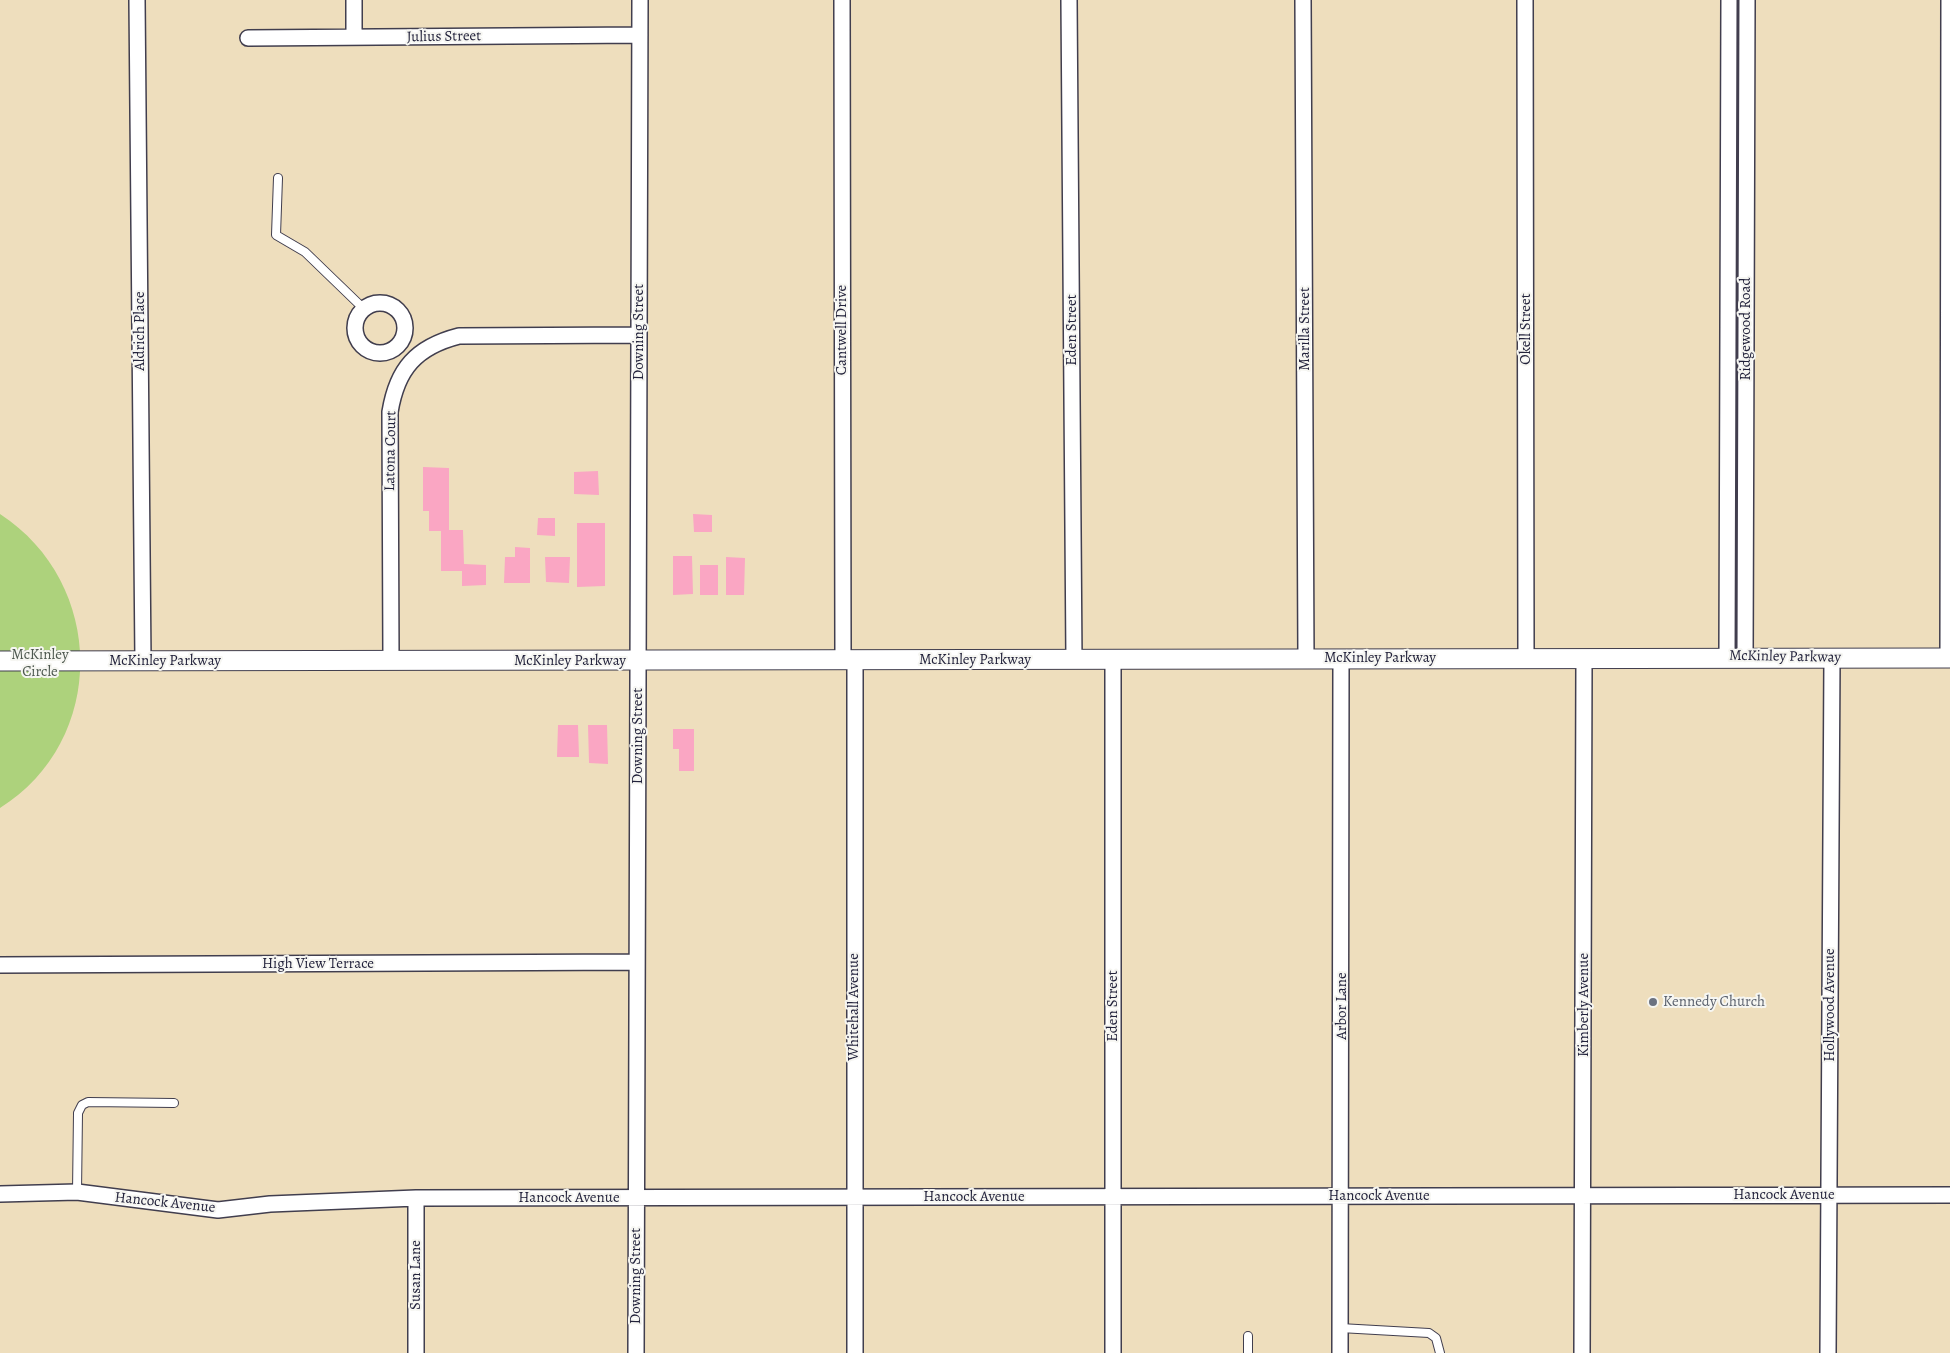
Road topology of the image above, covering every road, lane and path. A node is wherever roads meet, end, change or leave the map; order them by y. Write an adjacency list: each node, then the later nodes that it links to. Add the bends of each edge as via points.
1 (137, 0): 36 (street, Aldrich Place)
2 (354, 0): 12 (street)
3 (640, 0): 11 (street, Downing Street)
4 (842, 0): 32 (street, Cantwell Drive)
5 (1070, 0): 33 (street, Eden Street)
6 (1303, 0): 29 (street, Marilla Street)
7 (1525, 0): 25 (street, Okell Street)
8 (1729, 0): 14 (street, Ridgewood Road)
9 (1747, 0): 15 (street, Ridgewood Road)
10 (1949, 0): 28 (street)
11 (640, 35): 12 (street, Julius Street); 18 (street, Downing Street)
12 (354, 37): 13 (street, Julius Street)
13 (248, 38)
14 (1729, 139): 15 (street); 21 (street, Ridgewood Road)
15 (1746, 139): 22 (street, Ridgewood Road)
16 (278, 178): 17 (lane, via 276,235 305,252)
17 (364, 309): 19 (street, via 383,303 398,310 405,324); 19 (street, via 355,327 361,344 378,353 391,351)
18 (638, 335): 20 (street, Latona Court, via 458,336 441,340); 31 (street, Downing Street)
19 (400, 344): 20 (street)
20 (412, 360): 37 (street, Latona Court, via 393,392 390,412)
21 (1728, 378): 22 (street); 23 (street, Ridgewood Road)
22 (1746, 378): 24 (street, Ridgewood Road)
23 (1727, 656): 24 (street, McKinley Parkway); 26 (street, McKinley Parkway)
24 (1745, 657): 27 (street, McKinley Parkway)
25 (1526, 658): 26 (street, McKinley Parkway); 30 (street, McKinley Parkway)
26 (1584, 658): 46 (street, Kimberly Avenue)
27 (1832, 658): 28 (street, McKinley Parkway); 43 (street, Hollywood Avenue)
28 (1949, 658)
29 (1306, 659): 30 (street, McKinley Parkway); 34 (street, McKinley Parkway)
30 (1341, 659): 45 (street, Arbor Lane)
31 (638, 660): 32 (street, McKinley Parkway); 37 (street, McKinley Parkway); 38 (street, Downing Street)
32 (848, 660): 33 (street, McKinley Parkway); 50 (street, Whitehall Avenue)
33 (1074, 660): 34 (street, McKinley Parkway)
34 (1113, 660): 47 (street, Eden Street)
35 (0, 661): 36 (street, McKinley Parkway)
36 (142, 661): 37 (street, McKinley Parkway)
37 (392, 661)
38 (637, 962): 39 (street, High View Terrace); 49 (street, Downing Street)
39 (0, 965)
40 (174, 1103): 41 (lane, via 88,1102 82,1105 78,1113)
41 (77, 1192): 42 (street, Hancock Avenue); 48 (street, Hancock Avenue, via 218,1210 270,1204)
42 (0, 1194)
43 (1829, 1195): 44 (street, Hancock Avenue); 46 (street, Hancock Avenue); 61 (street, Hollywood Avenue)
44 (1950, 1195)
45 (1341, 1196): 46 (street, Hancock Avenue); 47 (street, Hancock Avenue); 51 (street, Arbor Lane)
46 (1584, 1196): 60 (street, Kimberly Avenue)
47 (1114, 1197): 50 (street, Hancock Avenue); 56 (street, Eden Street)
48 (416, 1198): 49 (street, Hancock Avenue); 53 (street, Susan Lane)
49 (636, 1198): 50 (street, Hancock Avenue); 54 (street, Downing Street)
50 (854, 1198): 55 (street, Whitehall Avenue)
51 (1340, 1328): 58 (street, Arbor Lane); 59 (lane, via 1429,1333 1436,1338)
52 (1248, 1336): 57 (lane)
53 (416, 1353)
54 (636, 1353)
55 (855, 1353)
56 (1113, 1353)
57 (1248, 1353)
58 (1340, 1353)
59 (1440, 1353)
60 (1582, 1353)
61 (1828, 1353)

